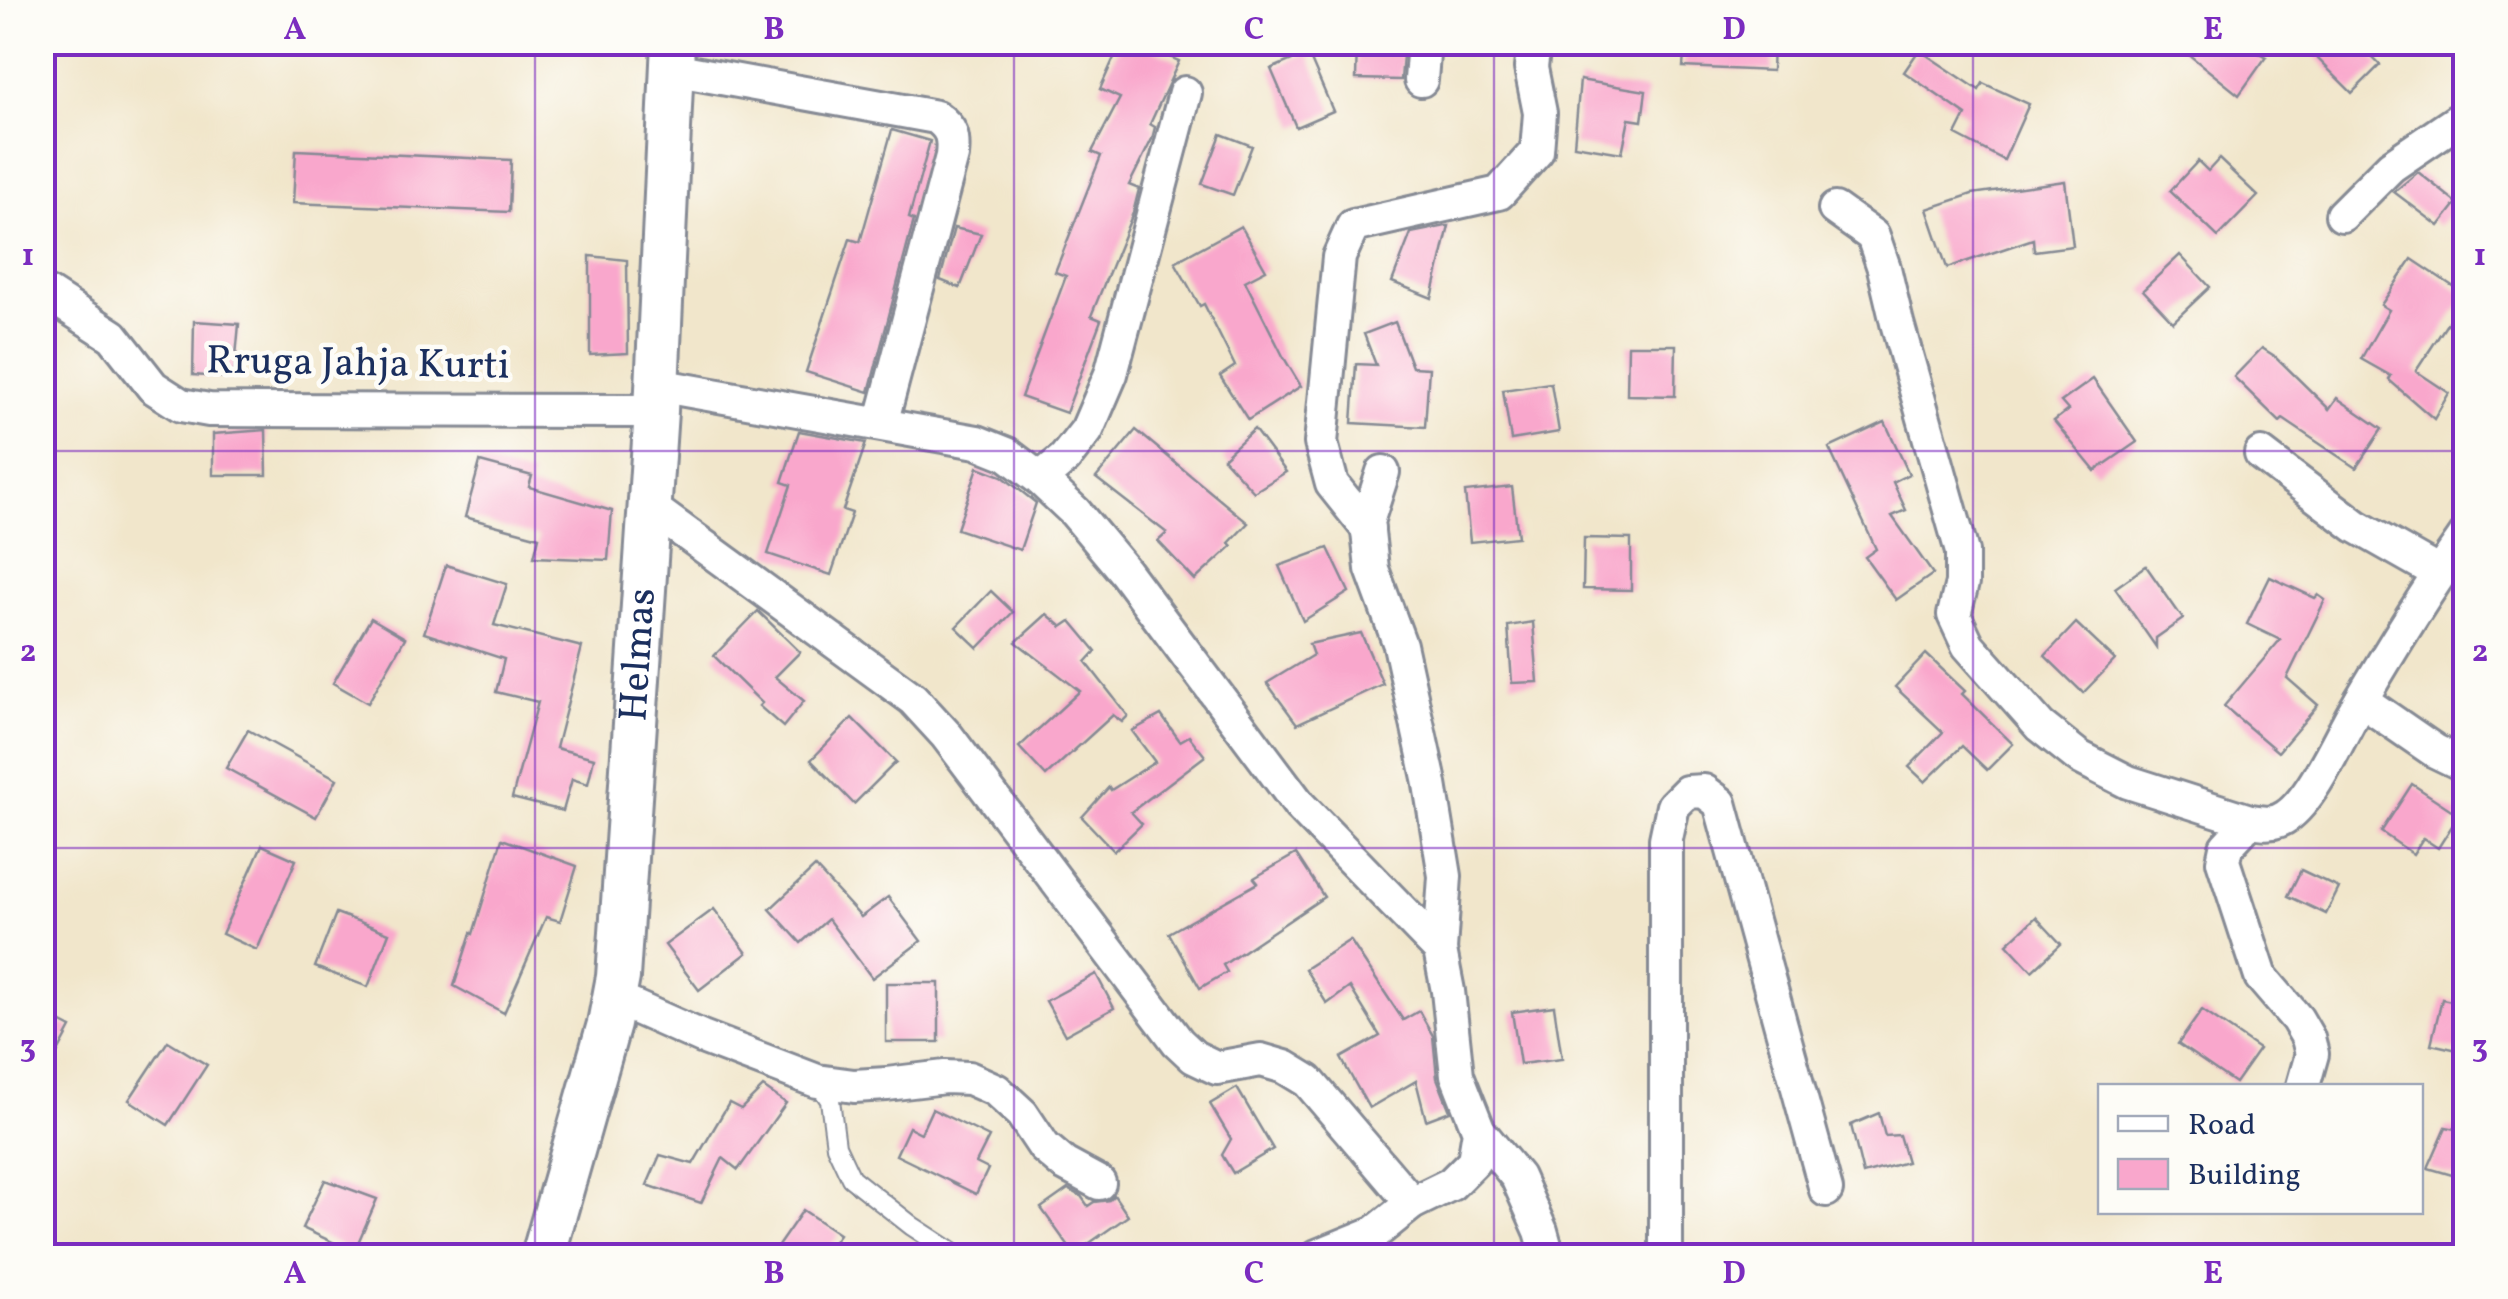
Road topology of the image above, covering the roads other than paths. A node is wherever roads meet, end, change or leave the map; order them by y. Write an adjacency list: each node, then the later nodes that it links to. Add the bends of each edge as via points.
1 (1424, 42): 4 (street)
2 (1534, 42): 16 (street, via 1536,151 1499,193 1353,226 1339,256 1321,442 1332,484)
3 (673, 56): 10 (street, Helmas); 11 (street, via 936,117 954,138)
4 (1421, 80)
5 (1185, 93): 14 (street, via 1111,374 1087,430)
6 (2466, 115): 8 (street, via 2391,166)
7 (1835, 209): 21 (street, via 1872,236 1884,268 1962,552 1954,615 1968,645 2040,726 2078,757 2128,782)
8 (2342, 215)
9 (42, 293): 10 (street, Rruga Jahja Kurti, via 114,336 153,387 208,410)
10 (656, 398): 11 (street, Rruga Jahja Kurti); 15 (street, Helmas)
11 (881, 424): 14 (street, Rruga Jahja Kurti, via 976,442 1007,454)
12 (2261, 454): 18 (street, via 2356,526)
13 (1383, 472): 16 (street)
14 (1040, 479): 22 (street, Rruga Jahja Kurti, via 1125,572 1300,806)
15 (650, 506): 23 (street, Helmas); 29 (street, via 912,700 1194,1057 1217,1068 1261,1060 1308,1081)
16 (1368, 529): 22 (street, via 1372,570 1400,645 1446,876)
17 (2466, 535): 18 (street)
18 (2439, 573): 19 (street)
19 (2362, 700): 20 (street); 21 (street, via 2299,804 2269,824)
20 (2466, 766)
21 (2250, 821): 25 (street, via 2222,861 2261,976 2308,1038 2312,1054)
22 (1440, 950): 26 (street, via 1457,1075)
23 (614, 998): 24 (street); 30 (street, Helmas)
24 (817, 1081): 27 (street, via 854,1086 970,1078 1022,1114 1044,1148); 31 (lane, via 830,1100 836,1146 851,1178)
25 (2304, 1084)
26 (1479, 1132): 29 (street, via 1474,1161 1451,1184); 33 (street, via 1517,1176)
27 (1099, 1183)
28 (1826, 1190): 34 (street, via 1720,803 1704,791 1687,792 1673,806 1666,838)
29 (1412, 1203): 32 (street, via 1376,1232)
30 (543, 1256)
31 (958, 1256)
32 (1317, 1256)
33 (1548, 1256)
34 (1666, 1256)

